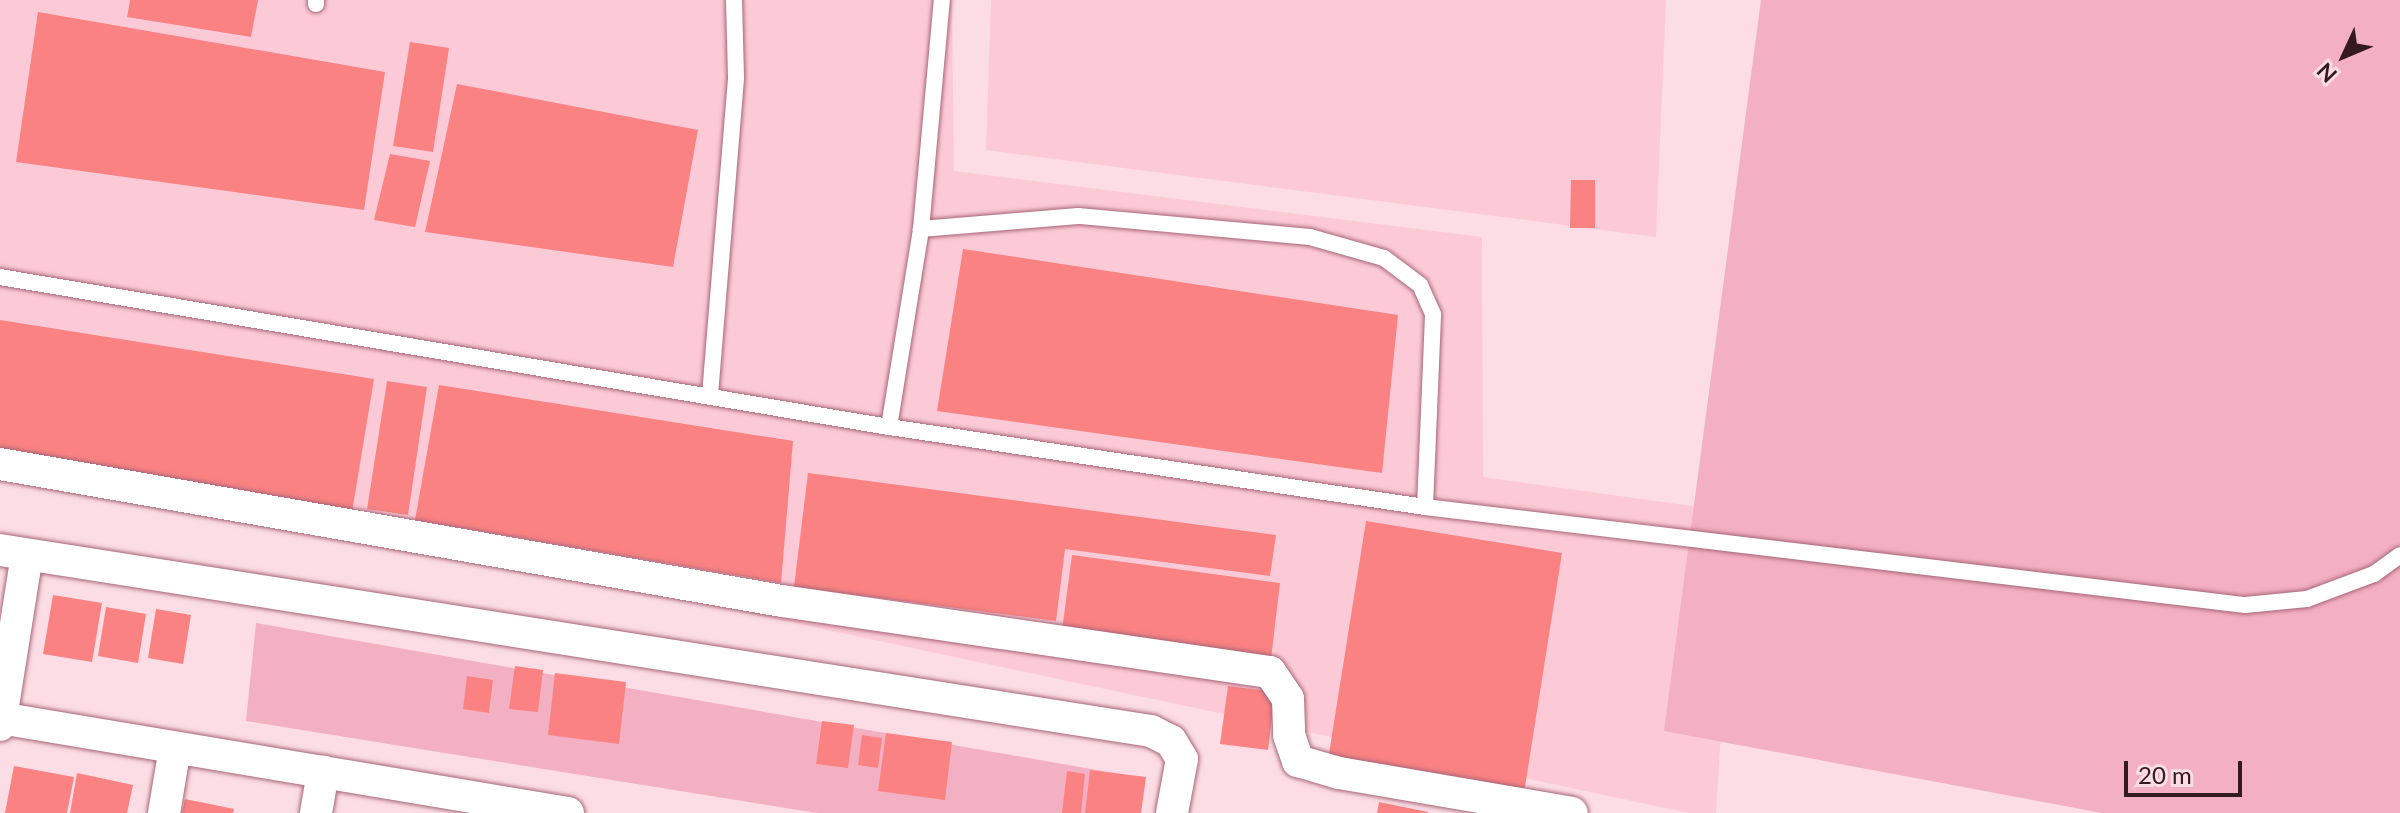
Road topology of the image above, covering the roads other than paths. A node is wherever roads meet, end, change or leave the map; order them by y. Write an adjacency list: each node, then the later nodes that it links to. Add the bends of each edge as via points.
1 (734, 0): 5 (lane, via 736,77)
2 (942, 0): 3 (lane)
3 (921, 229): 6 (lane); 8 (lane, via 1078,216 1310,237 1384,258 1420,285 1433,314)
4 (0, 277): 5 (lane)
5 (710, 395): 6 (lane)
6 (889, 427): 8 (lane)
7 (0, 464): 19 (street, via 782,601 1270,672 1288,699 1289,735 1298,761 1339,773)
8 (1425, 507): 10 (lane, via 2245,605 2307,599 2374,574)
9 (14, 552): 11 (street); 18 (street, via 1151,731 1171,741 1182,759)
10 (2400, 555)
11 (0, 721): 12 (street)
12 (175, 748): 13 (street); 15 (street)
13 (323, 772): 14 (street); 16 (street)
14 (494, 807): 17 (street)
15 (164, 813)
16 (316, 813)
17 (568, 813)
18 (1172, 813)
19 (1572, 813)

